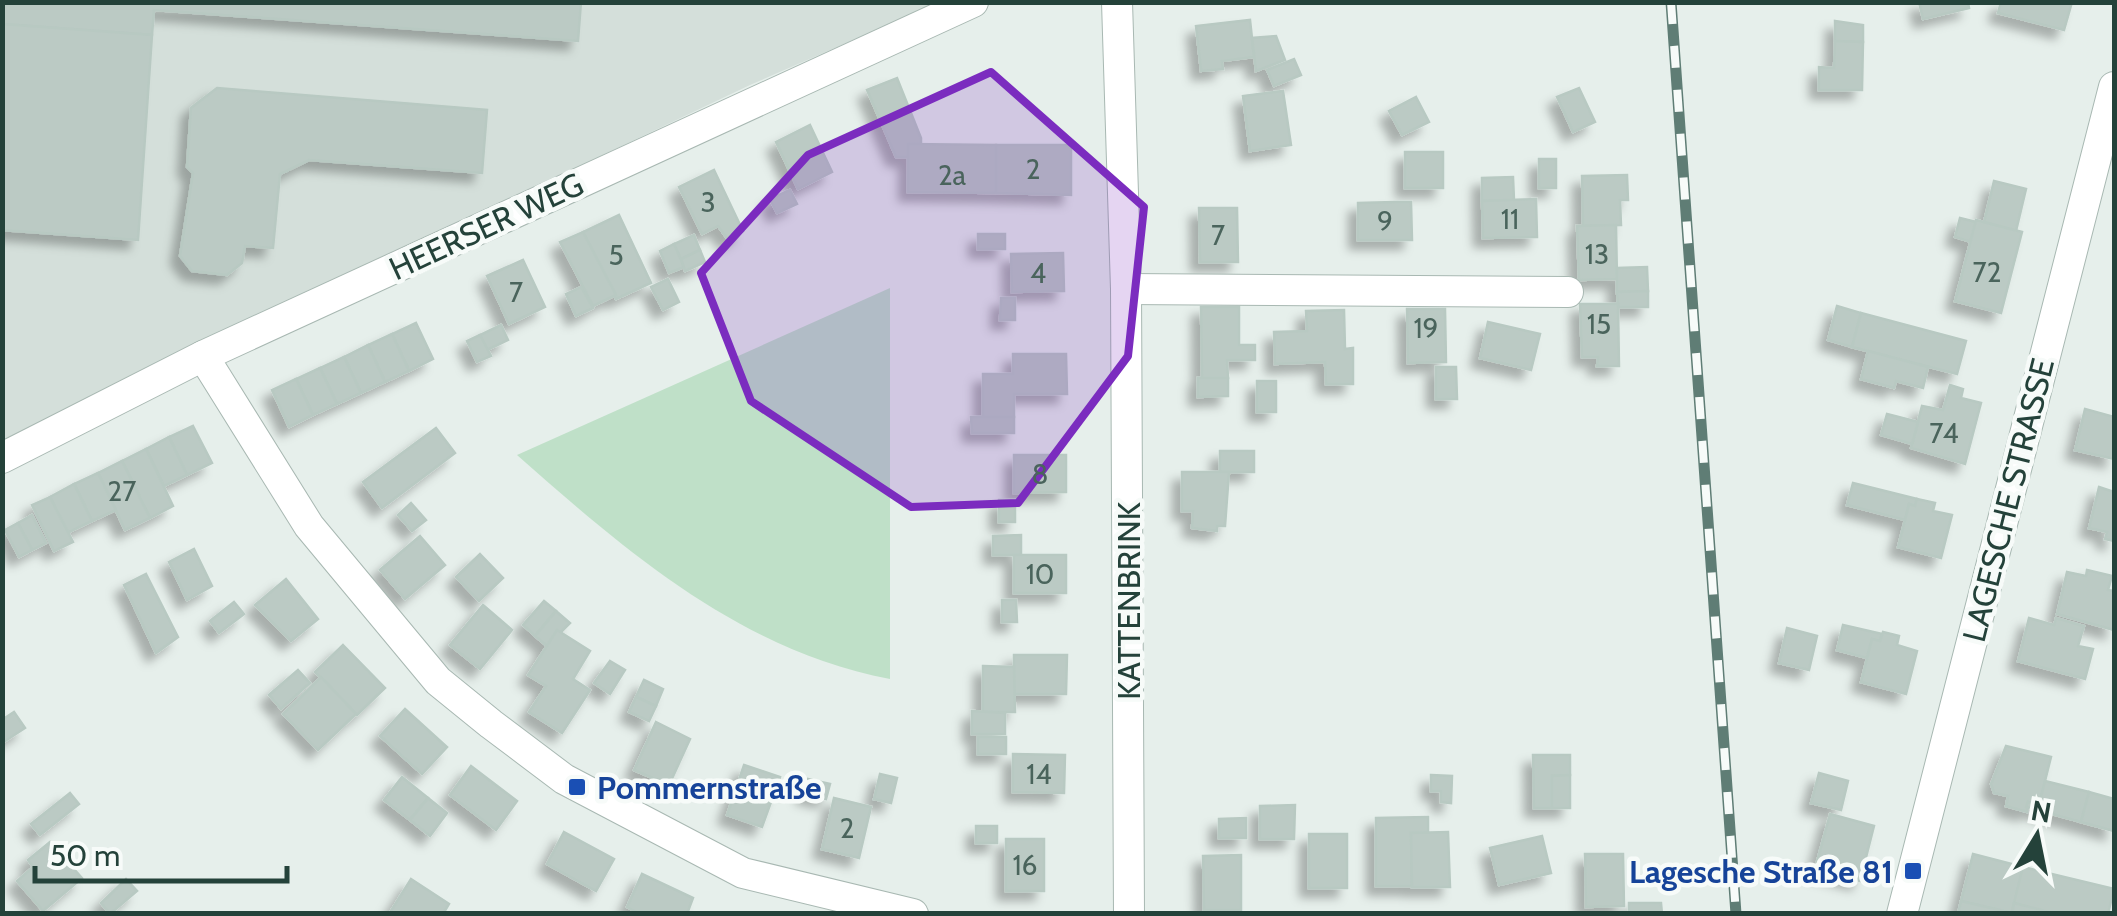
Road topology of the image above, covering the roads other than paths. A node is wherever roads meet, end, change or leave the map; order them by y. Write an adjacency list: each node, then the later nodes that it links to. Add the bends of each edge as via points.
1 (972, 2): 6 (street, HEERSER WEG)
2 (1117, 2): 4 (street, KATTENBRINK)
3 (2114, 87): 10 (street, LAGESCHE STRASSE)
4 (1126, 288): 5 (street); 9 (street, KATTENBRINK)
5 (1568, 292)
6 (203, 356): 7 (street, HEERSER WEG); 8 (street, via 308,526 438,681 491,724 564,779 744,873)
7 (2, 458)
8 (913, 914)
9 (1129, 914)
10 (1902, 914)

